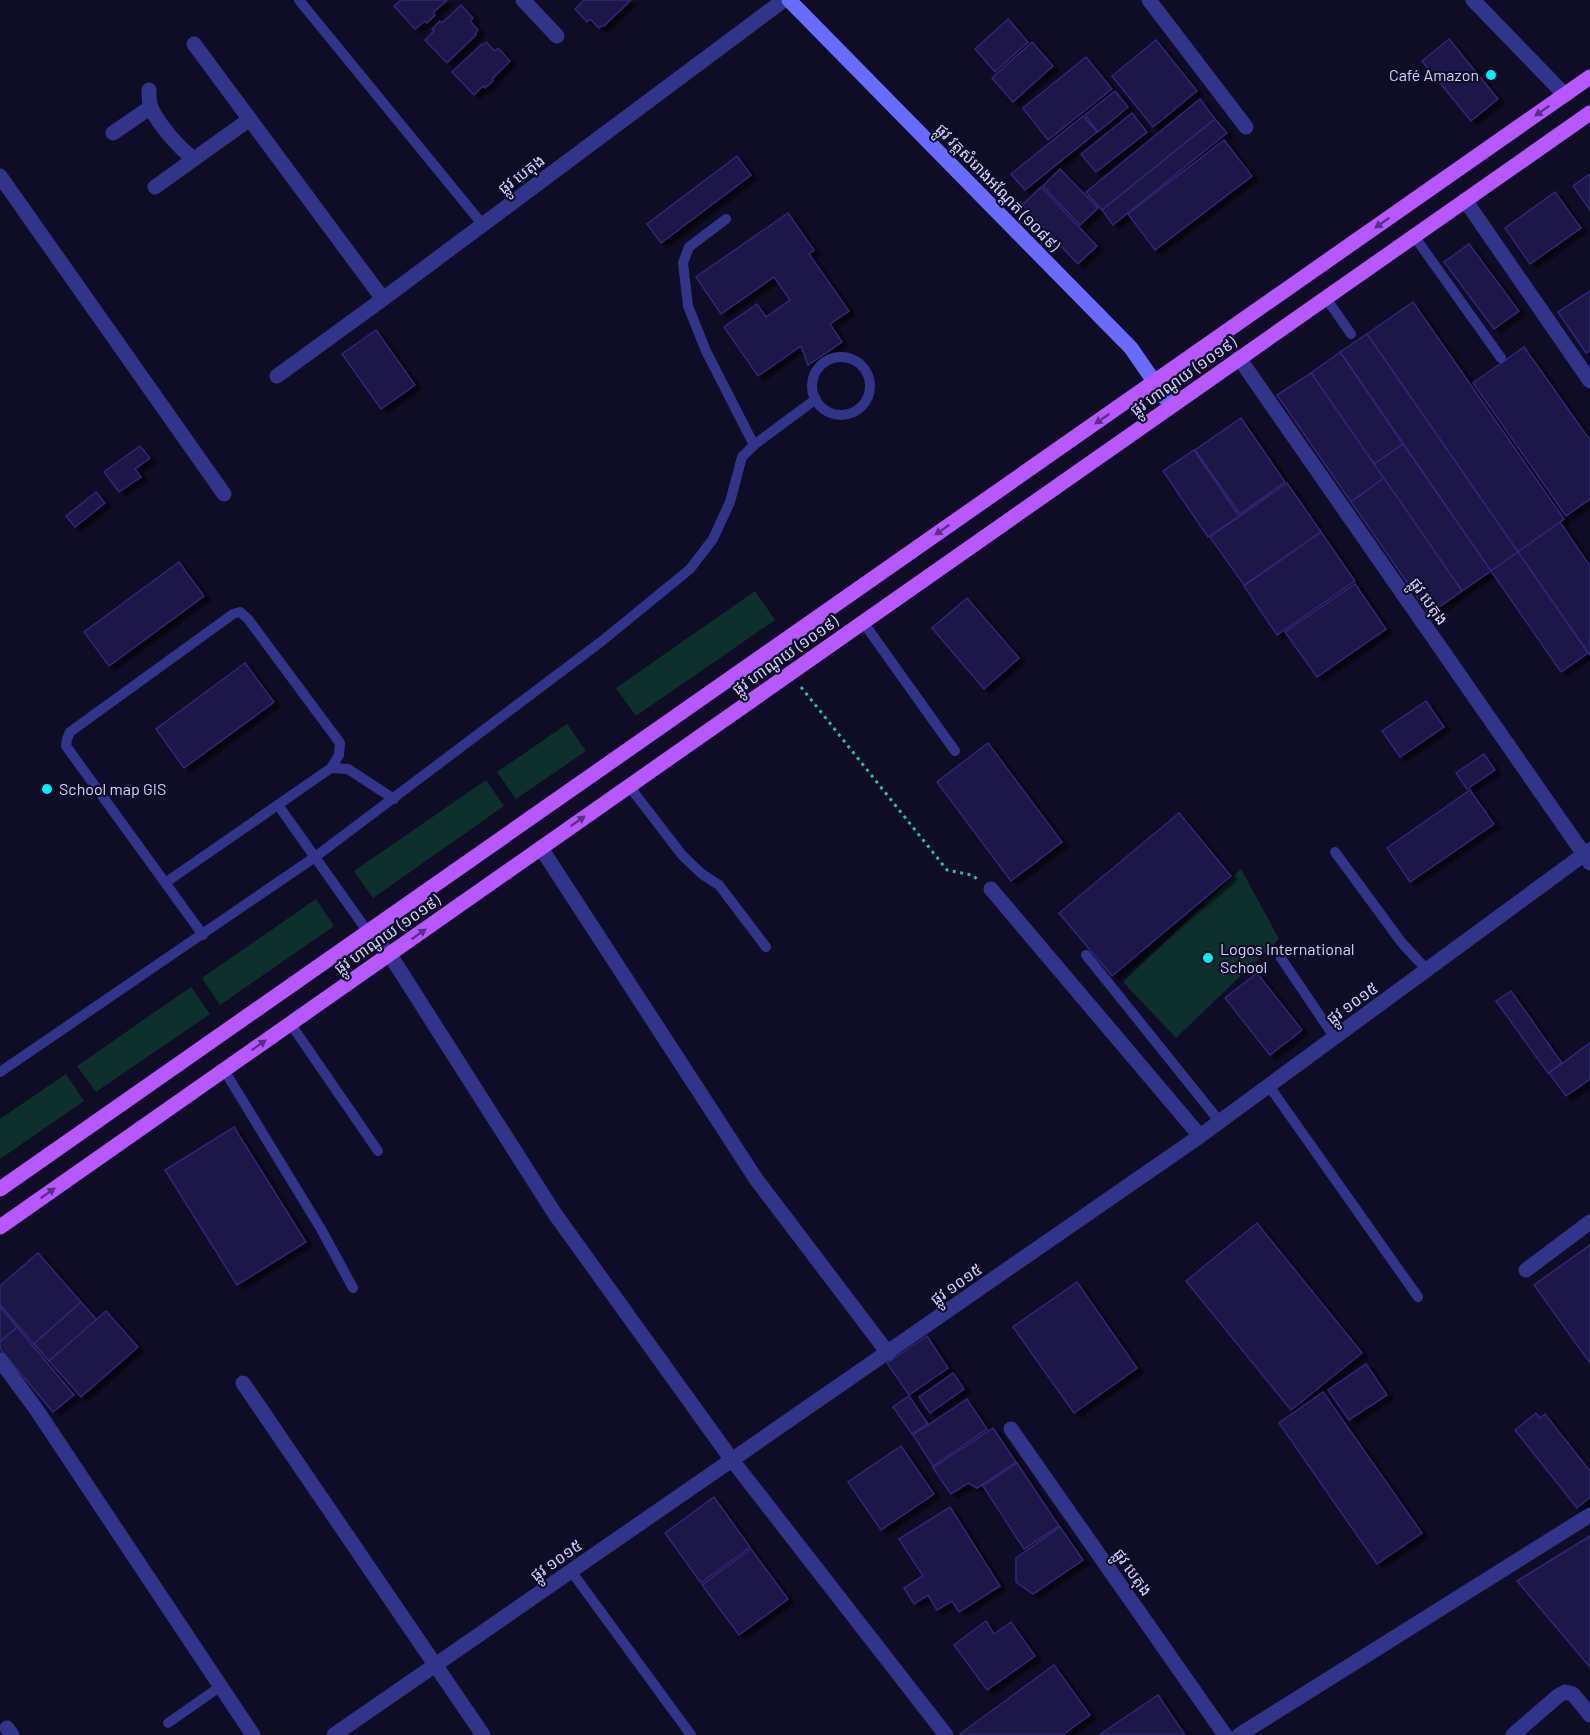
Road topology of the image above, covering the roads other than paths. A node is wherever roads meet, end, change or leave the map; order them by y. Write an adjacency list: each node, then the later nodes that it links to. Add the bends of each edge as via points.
1 (299, 0): 22 (lane)
2 (523, 0): 7 (street)
3 (784, 0): 22 (street, ផ្លូវ បេតុង)
4 (789, 0): 31 (main road, ផ្លូវ វត្តសំរោងអណ្ដែត (១០៨៩), via 1131,348)
5 (1149, 0): 15 (street)
6 (1473, 0): 11 (street)
7 (557, 36)
8 (194, 44): 14 (street)
9 (1590, 77): 11 (main road, ផ្លូវ ហាណូយ (១០១៩))
10 (149, 90): 12 (street)
11 (1565, 95): 31 (main road, ផ្លូវ ហាណូយ (១០១៩), one-way to 31)
12 (151, 107): 16 (street); 17 (street, via 168,134)
13 (1590, 112): 20 (main road, ផ្លូវ ហាណូយ (១០១៩))
14 (250, 118): 17 (street); 25 (street)
15 (1246, 128)
16 (113, 133)
17 (194, 159): 19 (street)
18 (0, 176): 35 (street)
19 (155, 187)
20 (1465, 200): 23 (main road, ផ្លូវ ហាណូយ (១០១៩)); 30 (street)
21 (726, 219): 34 (lane, via 689,247 683,263 688,306 706,351)
22 (483, 225): 25 (street, ផ្លូវ បេតុង)
23 (1414, 236): 24 (main road, ផ្លូវ ហាណូយ (១០១៩)); 28 (lane)
24 (1326, 298): 26 (lane); 27 (main road, ផ្លូវ ហាណូយ (១០១៩))
25 (383, 299): 29 (street, ផ្លូវ បេតុង)
26 (1351, 334)
27 (1239, 358): 33 (main road, ផ្លូវ ហាណូយ (១០១៩)); 44 (street, ផ្លូវ បេតុង)
28 (1501, 358)
29 (277, 376)
30 (1590, 381)
31 (1155, 382): 33 (main road, ផ្លូវ វត្តសំរោងអណ្ដែត (១០៨៩)); 48 (main road, ផ្លូវ ហាណូយ (១០១៩), one-way to 48)
32 (816, 399): 32 (lane, via 813,381 816,372 829,360 847,358 863,367 870,385 869,395 858,410 839,415 822,407); 34 (lane)
33 (1171, 406): 36 (main road, ផ្លូវ ហាណូយ (១០១៩))
34 (754, 445): 40 (lane, via 742,457 730,502 713,539 690,569)
35 (224, 494)
36 (863, 622): 37 (lane); 39 (main road, ផ្លូវ ហាណូយ (១០១៩))
37 (955, 751)
38 (331, 768): 40 (lane, via 348,769); 41 (lane); 46 (lane, via 339,755 340,743 248,618 240,612 233,614 70,732 67,739 66,746)
39 (629, 786): 42 (main road, ផ្លូវ ហាណូយ (១០១៩), one-way to 39); 50 (lane, via 682,855 719,885)
40 (394, 799): 45 (lane)
41 (278, 805): 45 (lane); 46 (lane)
42 (541, 848): 51 (main road, ផ្លូវ ហាណូយ (១០១៩), one-way to 42); 69 (street, via 756,1179)
43 (1335, 852): 54 (lane, via 1402,943)
44 (1588, 856): 54 (street, ផ្លូវ ១០១៥)
45 (315, 857): 48 (lane); 49 (lane)
46 (165, 883): 49 (lane)
47 (991, 889): 61 (street)
48 (369, 932): 51 (street); 63 (main road, ផ្លូវ ហាណូយ (១០១៩))
49 (203, 935): 58 (lane)
50 (766, 947)
51 (390, 955): 55 (main road, ផ្លូវ ហាណូយ (១០១៩)); 73 (street, via 555,1214)
52 (1086, 955): 60 (lane)
53 (1281, 958): 56 (lane)
54 (1427, 970): 56 (street, ផ្លូវ ១០១៥)
55 (290, 1023): 57 (main road, ផ្លូវ ហាណូយ (១០១៩), one-way to 55); 62 (lane)
56 (1335, 1038): 59 (street, ផ្លូវ ១០១៥)
57 (224, 1070): 65 (main road, ផ្លូវ ហាណូយ (១០១៩), one-way to 57); 67 (lane)
58 (0, 1072)
59 (1269, 1086): 60 (street, ផ្លូវ ១០១៥); 68 (lane)
60 (1220, 1122): 61 (street, ផ្លូវ ១០១៥)
61 (1200, 1136): 69 (street, ផ្លូវ ១០១៥)
62 (378, 1151)
63 (0, 1189)
64 (1590, 1222): 66 (street)
65 (0, 1227)
66 (1526, 1270)
67 (353, 1288)
68 (1418, 1297)
69 (888, 1353): 73 (street, ផ្លូវ ១០១៥)
70 (0, 1360): 77 (street)
71 (243, 1383): 76 (street)
72 (1011, 1429): 85 (street, ផ្លូវ បេតុង)
73 (732, 1460): 75 (street, ផ្លូវ ១០១៥); 84 (street)
74 (1590, 1515): 86 (street)
75 (571, 1570): 76 (street, ផ្លូវ ១០១៥); 83 (lane)
76 (435, 1665): 81 (street, ផ្លូវ ១០១៥); 82 (street)
77 (220, 1686): 79 (lane); 80 (street)
78 (1589, 1713): 87 (street, via 1573,1694 1565,1692)
79 (168, 1723)
80 (253, 1735)
81 (334, 1735)
82 (483, 1735)
83 (691, 1735)
84 (946, 1735)
85 (1225, 1735)
86 (1239, 1735)
87 (1513, 1735)

